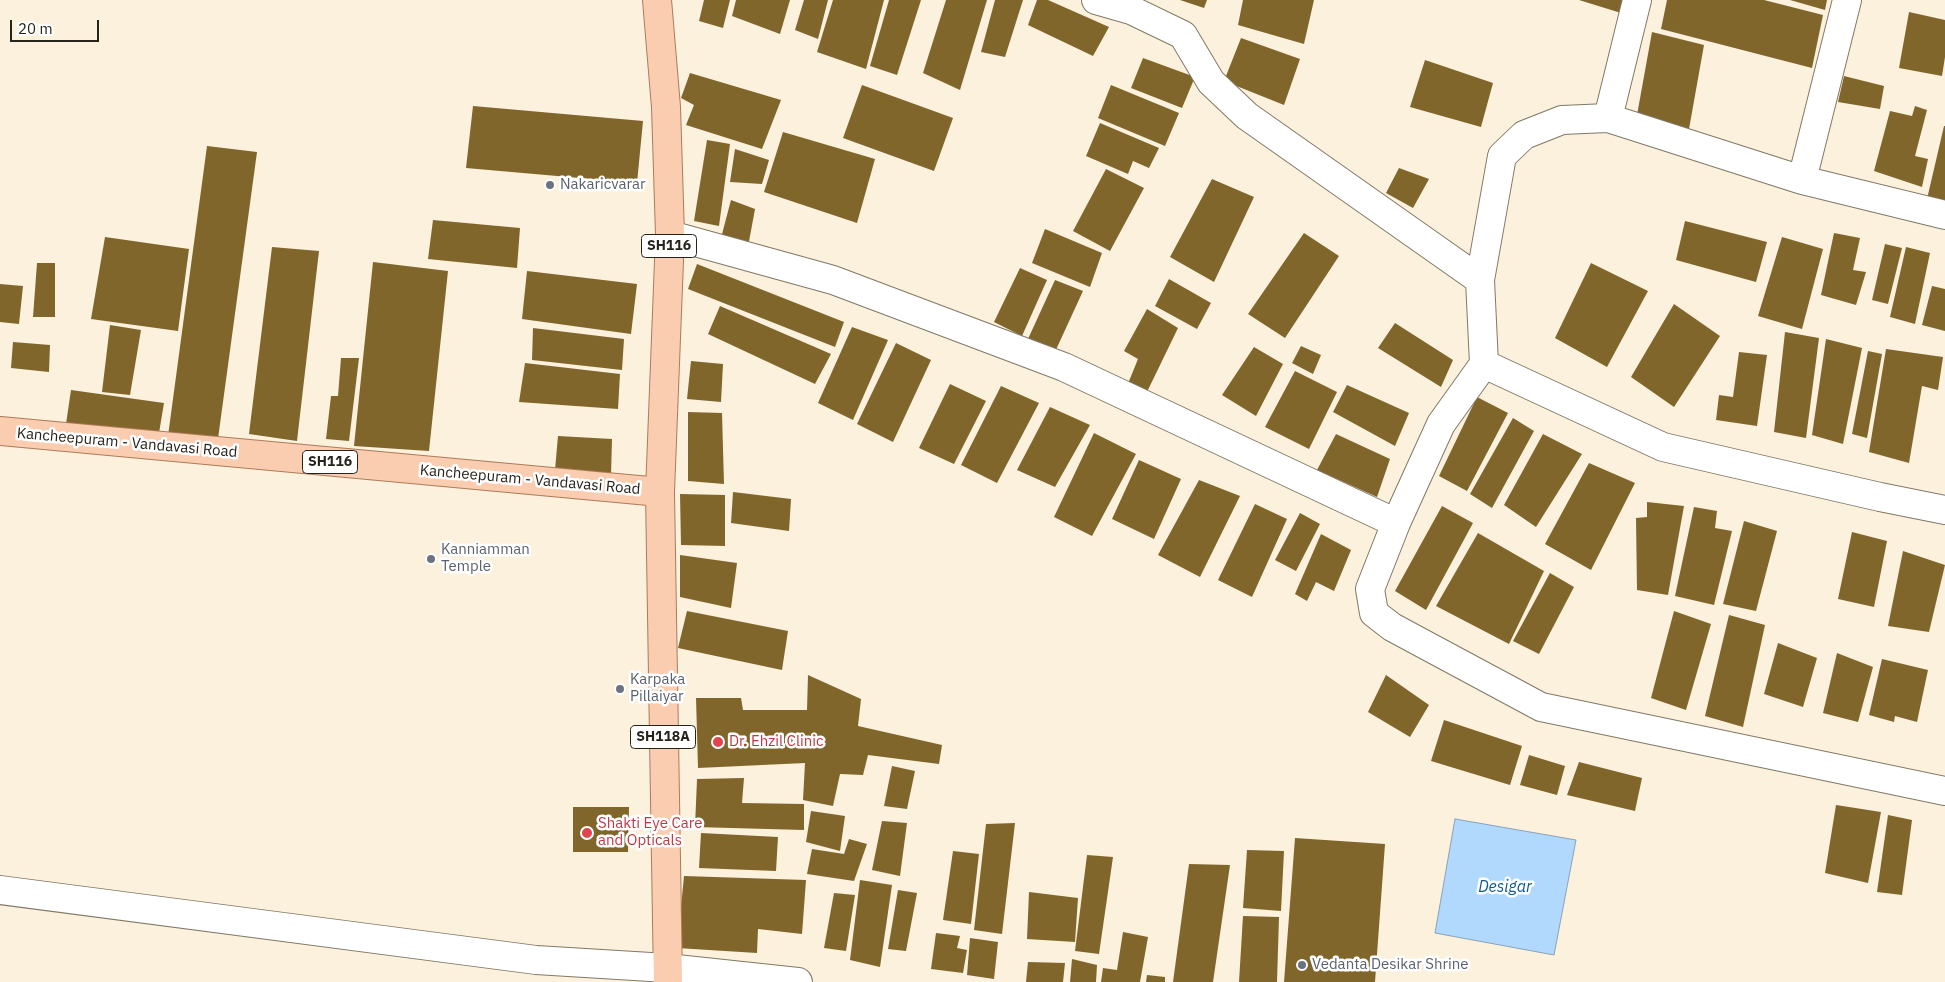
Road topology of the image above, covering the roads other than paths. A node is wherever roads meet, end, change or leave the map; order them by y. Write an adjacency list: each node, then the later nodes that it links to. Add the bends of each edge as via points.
1 (657, 0): 8 (main road, Kancheepuram - Vandavasi Road / SH116, via 666,107)
2 (1096, 0): 9 (street, via 1132,10 1183,35 1211,82 1248,116)
3 (1637, 0): 5 (street)
4 (1847, 0): 6 (street)
5 (1608, 118): 6 (street); 9 (street, via 1562,120 1524,135 1502,156)
6 (1802, 180): 7 (street)
7 (1945, 216)
8 (670, 235): 12 (main road, Kancheepuram - Vandavasi Road / SH116); 14 (street, via 833,280 1064,367)
9 (1480, 280): 10 (street)
10 (1484, 364): 13 (street, via 1663,447); 14 (street, via 1441,424)
11 (0, 431): 12 (main road, Kancheepuram - Vandavasi Road / SH116)
12 (660, 492): 17 (main road, SH118A)
13 (1945, 510)
14 (1396, 523): 15 (street, via 1370,589 1374,613 1392,627 1540,707)
15 (1945, 791)
16 (0, 890): 17 (street)
17 (667, 975): 18 (street)
18 (798, 982)

